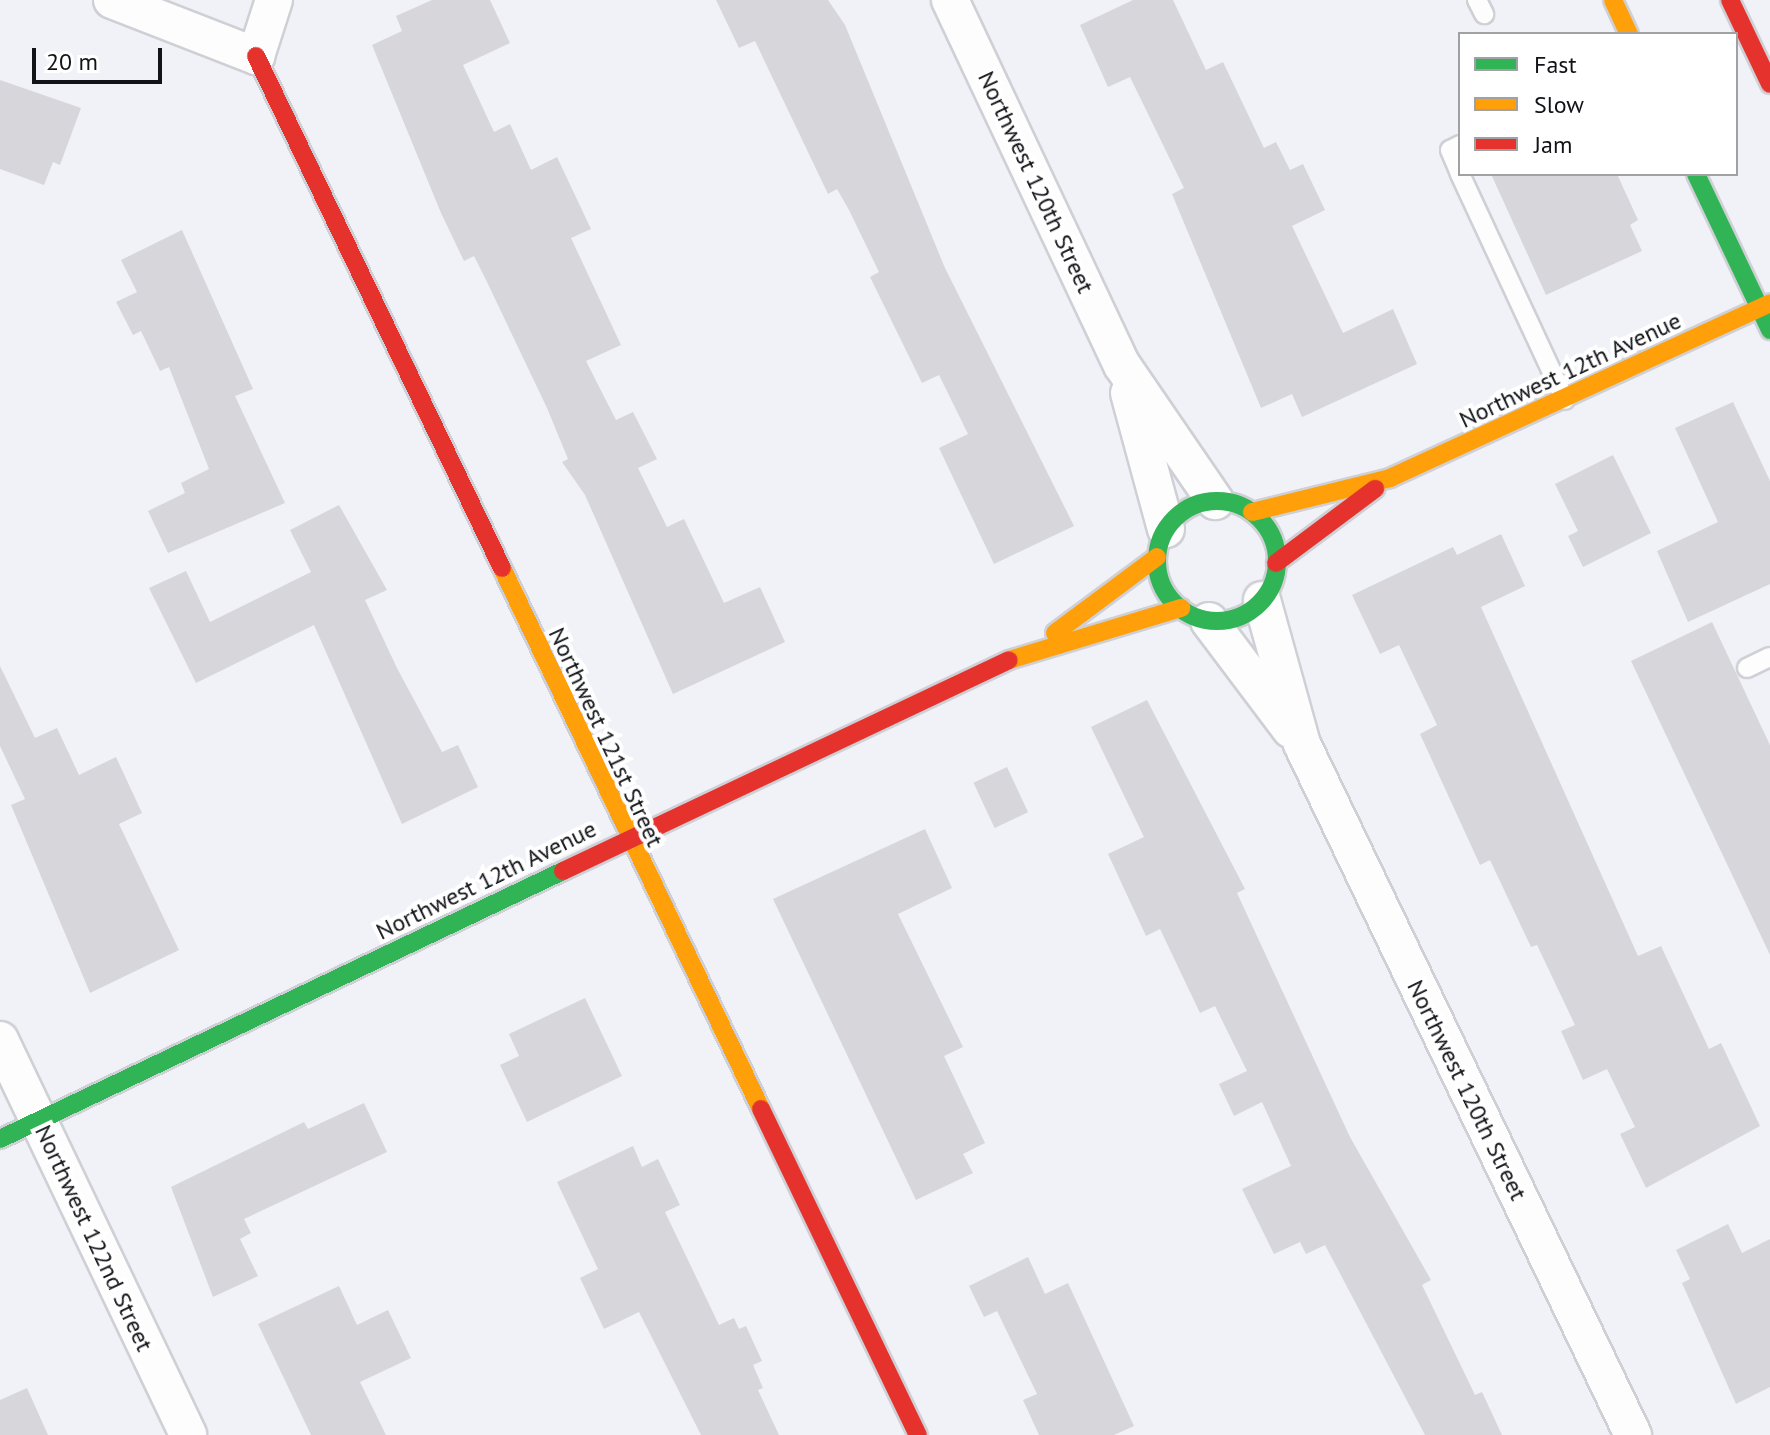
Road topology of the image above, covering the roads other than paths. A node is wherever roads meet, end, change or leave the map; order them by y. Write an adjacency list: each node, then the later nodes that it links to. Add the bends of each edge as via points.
1 (112, 0): 7 (street)
2 (274, 0): 7 (street)
3 (950, 0): 15 (street, Northwest 120th Street)
4 (1613, 0): 6 (main road)
5 (1730, 0): 8 (main road)
6 (1628, 32)
7 (256, 56): 28 (main road, Northwest 121st Street)
8 (1770, 84)
9 (1458, 146): 10 (lane, via 1450,150)
10 (1458, 169)
11 (1461, 176): 16 (lane)
12 (1697, 176): 13 (main road)
13 (1765, 305): 14 (main road); 16 (main road, Northwest 12th Avenue)
14 (1770, 330)
15 (1122, 365): 18 (street, Northwest 120th Street); 20 (street, Northwest 120th Street)
16 (1566, 402): 17 (main road, Northwest 12th Avenue)
17 (1390, 478): 19 (main road, Northwest 12th Avenue); 21 (main road, Northwest 12th Avenue)
18 (1215, 501): 19 (main road); 20 (main road, via 1179,514)
19 (1252, 512): 21 (main road, via 1265,526)
20 (1162, 543): 23 (main road, via 1162,586); 24 (main road, Northwest 12th Avenue)
21 (1276, 563): 22 (main road)
22 (1262, 600): 23 (main road, via 1229,620); 27 (street, Northwest 120th Street)
23 (1195, 615): 24 (main road, Northwest 12th Avenue); 27 (street, Northwest 120th Street)
24 (1037, 646): 28 (main road, Northwest 12th Avenue)
25 (1770, 657): 26 (lane)
26 (1747, 668)
27 (1302, 744): 34 (street, Northwest 120th Street)
28 (627, 839): 30 (main road, Northwest 12th Avenue); 33 (main road, Northwest 121st Street)
29 (0, 1040): 30 (street, Northwest 122nd Street)
30 (39, 1121): 31 (main road, Northwest 12th Avenue); 32 (street, Northwest 122nd Street)
31 (0, 1139)
32 (188, 1435)
33 (918, 1435)
34 (1633, 1435)

